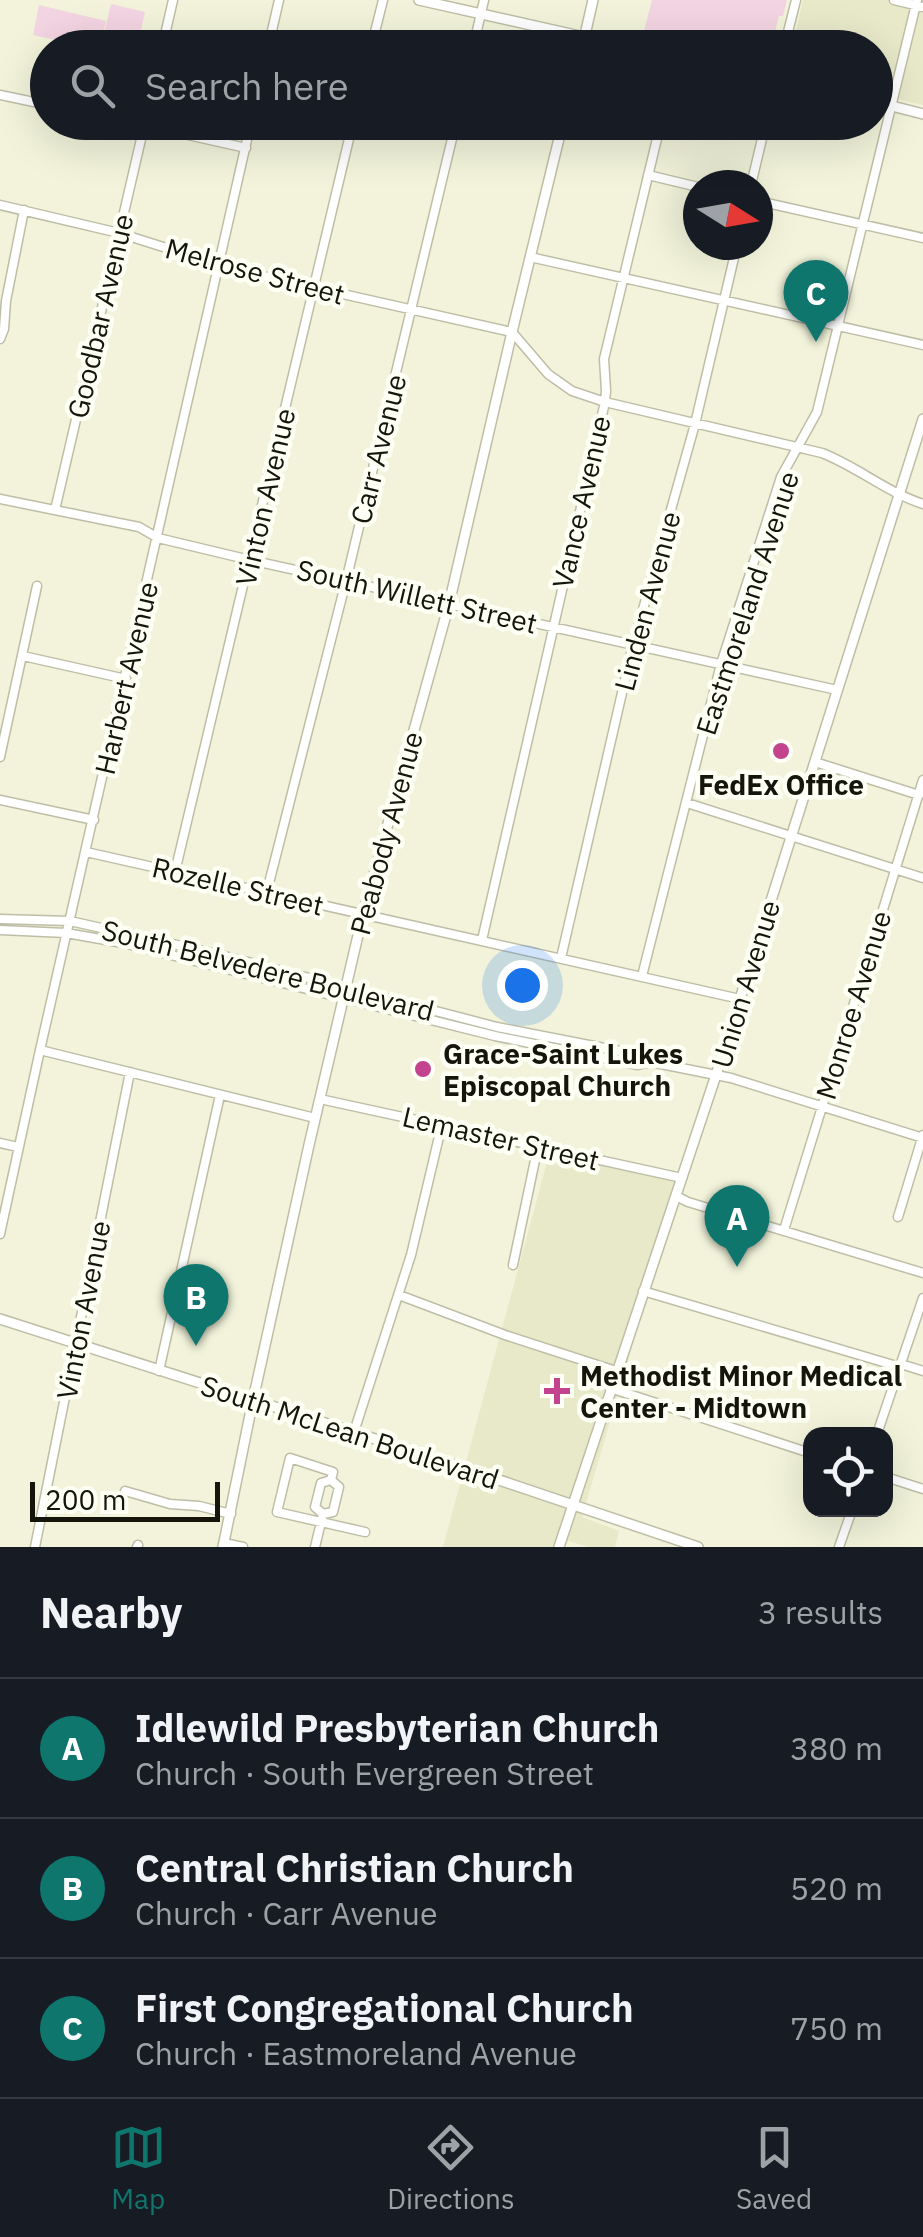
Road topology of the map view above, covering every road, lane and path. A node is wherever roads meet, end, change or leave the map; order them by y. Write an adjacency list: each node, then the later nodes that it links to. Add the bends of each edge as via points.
1 (173, 0): 11 (street)
2 (279, 0): 12 (street)
3 (382, 0): 13 (street)
4 (419, 0): 10 (main road)
5 (484, 0): 10 (street)
6 (593, 0): 16 (main road)
7 (796, 0): 17 (street)
8 (894, 0): 9 (street)
9 (918, 4): 19 (street, Eastmoreland Avenue)
10 (481, 14): 14 (street); 15 (main road)
11 (166, 30)
12 (272, 30)
13 (375, 30)
14 (477, 30)
15 (539, 30)
16 (586, 30)
17 (788, 30)
18 (0, 95): 20 (street)
19 (893, 95)
20 (30, 101)
21 (893, 107): 22 (main road)
22 (923, 114)
23 (140, 140): 40 (street, Goodbar Avenue)
24 (212, 140): 32 (street)
25 (248, 140): 32 (street, Harbert Avenue)
26 (349, 140): 46 (street, Vinton Avenue)
27 (452, 140): 48 (street, Carr Avenue)
28 (559, 140): 42 (main road, Peabody Avenue)
29 (657, 140): 34 (street, Vance Avenue)
30 (762, 140): 33 (street)
31 (882, 140): 39 (street, Eastmoreland Avenue)
32 (246, 148): 44 (street, Harbert Avenue)
33 (755, 170)
34 (648, 175): 35 (street); 45 (street, Vance Avenue)
35 (683, 183)
36 (773, 204): 39 (street)
37 (0, 205): 38 (street, Melrose Street)
38 (24, 210): 40 (street, Melrose Street); 51 (street)
39 (862, 224): 41 (street); 49 (street, Eastmoreland Avenue)
40 (119, 233): 44 (street, Melrose Street); 60 (street, Goodbar Avenue)
41 (923, 238)
42 (530, 257): 45 (street); 50 (main road, Peabody Avenue)
43 (733, 260): 47 (street, Linden Avenue)
44 (220, 265): 46 (street, Melrose Street); 61 (street, Harbert Avenue)
45 (624, 277): 47 (street); 53 (street, Vance Avenue, via 604,359)
46 (314, 288): 48 (street, Melrose Street); 62 (street, Vinton Avenue)
47 (724, 300): 49 (street); 55 (street, Linden Avenue)
48 (412, 310): 50 (street, Melrose Street); 63 (street, Carr Avenue)
49 (838, 326): 52 (street); 56 (street, Eastmoreland Avenue, via 817,412)
50 (512, 332): 53 (street, via 548,374); 65 (main road, Peabody Avenue)
51 (0, 339)
52 (923, 345)
53 (604, 402): 55 (street); 66 (street, Vance Avenue)
54 (923, 419): 57 (main road, Union Avenue)
55 (696, 424): 56 (street); 67 (street, Linden Avenue)
56 (800, 446): 57 (street, via 838,459); 69 (street, Eastmoreland Avenue, via 781,478)
57 (898, 496): 59 (street); 71 (main road, Union Avenue)
58 (0, 498): 60 (street, South Willett Street)
59 (923, 504)
60 (56, 510): 61 (street, South Willett Street, via 139,527)
61 (158, 538): 62 (street, South Willett Street); 70 (street, Harbert Avenue)
62 (250, 560): 63 (street, South Willett Street); 82 (street, Vinton Avenue)
63 (346, 581): 65 (street, South Willett Street); 84 (street, Carr Avenue)
64 (37, 586): 68 (street)
65 (449, 604): 66 (street, South Willett Street); 85 (main road, Peabody Avenue)
66 (552, 627): 67 (street, South Willett Street); 90 (street, Vance Avenue)
67 (633, 645): 69 (street, South Willett Street); 92 (street, Linden Avenue)
68 (23, 656): 70 (street); 72 (street)
69 (721, 664): 71 (street, South Willett Street); 77 (street, Eastmoreland Avenue)
70 (126, 679): 78 (street, Harbert Avenue)
71 (837, 690): 73 (main road, Union Avenue)
72 (0, 757)
73 (815, 762): 75 (street); 79 (main road, Union Avenue)
74 (923, 780): 75 (street, Monroe Avenue)
75 (921, 796): 81 (street, Monroe Avenue)
76 (0, 800): 78 (street)
77 (687, 803): 79 (street); 94 (street, Eastmoreland Avenue)
78 (94, 820): 80 (street, Harbert Avenue)
79 (791, 835): 81 (street); 96 (main road, Union Avenue)
80 (86, 852): 82 (street, Rozelle Street); 87 (street, Harbert Avenue)
81 (894, 868): 83 (street); 102 (street, Monroe Avenue)
82 (174, 872): 84 (street, Rozelle Street)
83 (923, 878)
84 (267, 892): 85 (street, Rozelle Street)
85 (363, 914): 90 (street, Rozelle Street); 95 (main road, Peabody Avenue)
86 (0, 919): 87 (street, South Belvedere Boulevard)
87 (70, 922): 89 (street, Harbert Avenue); 91 (street, South Belvedere Boulevard)
88 (0, 930): 89 (street, South Belvedere Boulevard)
89 (66, 932): 93 (street, South Belvedere Boulevard); 97 (street, Harbert Avenue)
90 (482, 940): 92 (street, Rozelle Street)
91 (213, 953): 93 (street); 95 (street, South Belvedere Boulevard)
92 (561, 958): 94 (street, Rozelle Street)
93 (210, 965): 95 (street, South Belvedere Boulevard)
94 (642, 976): 96 (street, Rozelle Street)
95 (344, 994): 99 (street, South Belvedere Boulevard, via 496,1036); 101 (main road, Peabody Avenue)
96 (740, 999): 99 (main road, Union Avenue)
97 (40, 1050): 98 (street); 107 (street, Harbert Avenue)
98 (130, 1072): 100 (street); 120 (street, Vinton Avenue)
99 (716, 1075): 102 (street, South Belvedere Boulevard); 109 (main road, Union Avenue)
100 (220, 1094): 103 (street); 122 (street)
101 (320, 1098): 103 (main road, Peabody Avenue); 104 (street, Lemaster Street)
102 (822, 1105): 105 (street, South Belvedere Boulevard); 112 (street, Monroe Avenue)
103 (315, 1118): 126 (main road, Peabody Avenue)
104 (442, 1124): 108 (street, Lemaster Street); 117 (street)
105 (923, 1136): 111 (street)
106 (0, 1143): 107 (street)
107 (18, 1146): 113 (street, Harbert Avenue)
108 (538, 1146): 109 (street, Lemaster Street); 114 (street)
109 (682, 1178): 110 (main road, Union Avenue)
110 (676, 1196): 112 (street); 116 (main road, Union Avenue)
111 (898, 1217)
112 (784, 1230): 115 (street)
113 (0, 1234)
114 (513, 1265)
115 (923, 1273)
116 (643, 1291): 121 (street); 123 (main road, Union Avenue)
117 (399, 1294): 123 (street); 128 (street)
118 (923, 1298): 121 (street)
119 (0, 1319): 120 (main road, South McLean Boulevard)
120 (76, 1344): 122 (main road, South McLean Boulevard); 140 (street, Vinton Avenue)
121 (900, 1366): 124 (street); 127 (street)
122 (159, 1370): 126 (main road, South McLean Boulevard)
123 (616, 1370): 125 (main road, Union Avenue)
124 (923, 1371)
125 (610, 1388): 129 (street); 134 (main road, Union Avenue)
126 (253, 1400): 128 (main road, South McLean Boulevard); 135 (main road, Peabody Avenue)
127 (879, 1427)
128 (354, 1432): 134 (main road, South McLean Boulevard)
129 (803, 1451)
130 (893, 1479): 132 (street)
131 (331, 1480): 137 (street, via 321,1483 315,1507); 137 (street, via 339,1487 336,1500); 137 (street, via 334,1472 290,1458 278,1512)
132 (923, 1489)
133 (125, 1490): 135 (street)
134 (573, 1504): 143 (main road, Union Avenue); 144 (main road, South McLean Boulevard)
135 (232, 1514): 139 (main road, Peabody Avenue)
136 (850, 1517): 145 (street)
137 (322, 1518): 138 (street); 142 (street)
138 (365, 1532)
139 (224, 1545): 141 (street)
140 (35, 1547)
141 (243, 1547)
142 (315, 1547)
143 (558, 1547)
144 (698, 1547)
145 (839, 1547)

